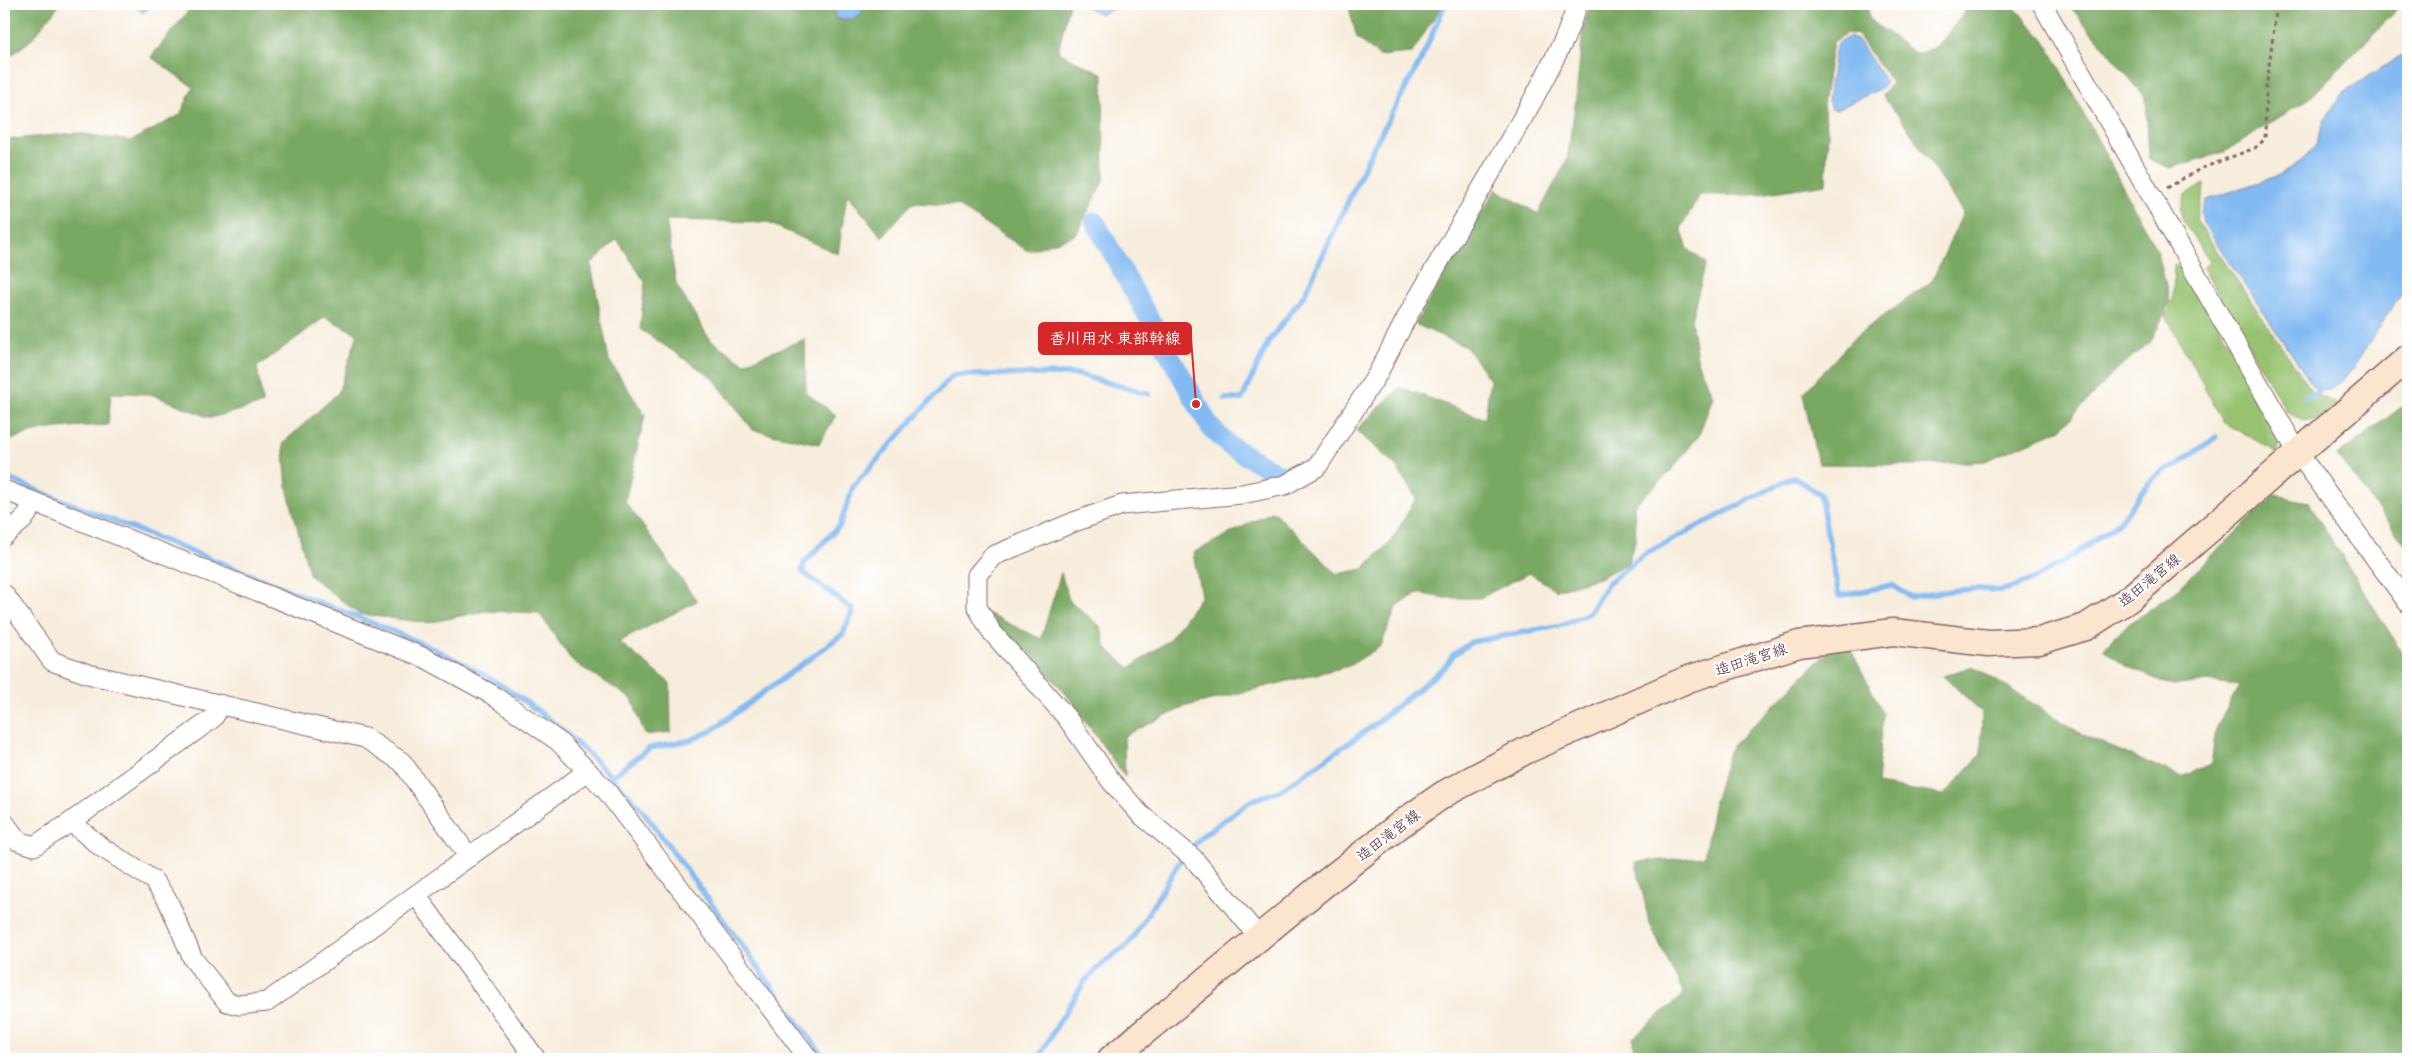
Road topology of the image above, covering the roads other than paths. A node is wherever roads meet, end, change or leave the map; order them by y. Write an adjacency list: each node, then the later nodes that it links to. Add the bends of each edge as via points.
1 (1578, 4): 16 (street, via 1564,40 1533,100 1408,315 1377,375 1317,467 1285,485 1242,494 1122,505 993,556 977,575 977,607 991,632 1067,718 1111,782 1140,814 1187,852)
2 (2042, 4): 4 (street)
3 (2408, 358): 4 (main road, 造田滝宮線)
4 (2298, 453): 9 (street); 16 (main road, 造田滝宮線, via 2129,598 2086,627 2039,641 1988,643 1893,632 1844,636 1799,644 1688,679 1527,750 1444,794 1401,824)
5 (4, 490): 6 (street)
6 (35, 503): 7 (street, via 23,520); 11 (street, via 425,658 491,694 558,741)
7 (4, 536)
8 (4, 594): 10 (street, via 52,661 88,674)
9 (2408, 603)
10 (221, 705): 13 (street, via 212,718); 14 (street, via 364,738 402,762)
11 (588, 771): 14 (street); 18 (street, via 606,789)
12 (4, 822): 13 (street, via 18,841 34,846)
13 (71, 822): 15 (street, via 101,848 153,880 168,901 193,959 227,1002 239,1005 267,1002)
14 (469, 857): 15 (street)
15 (416, 896): 17 (street)
16 (1259, 938): 19 (main road, 造田滝宮線)
17 (536, 1059)
18 (809, 1059)
19 (1111, 1059)

